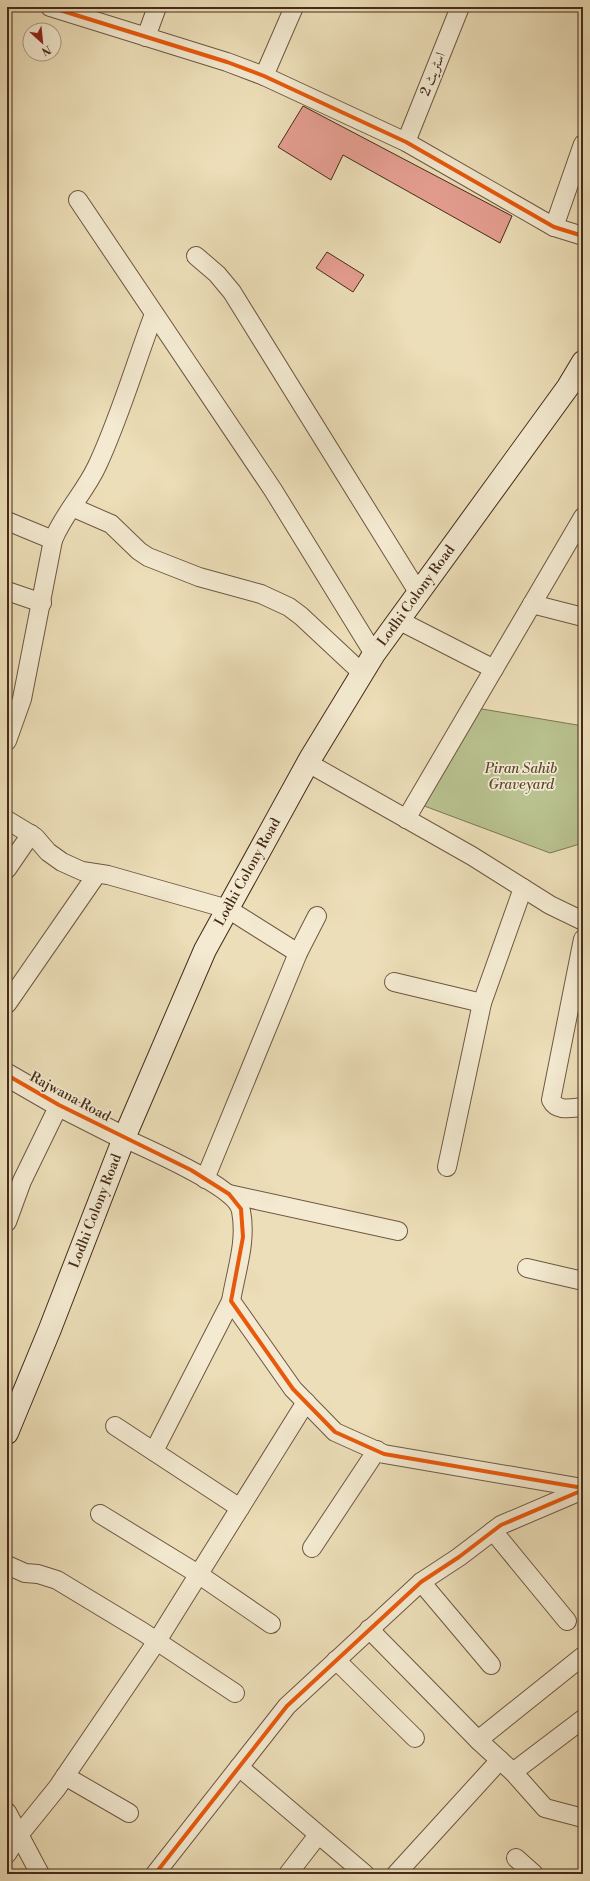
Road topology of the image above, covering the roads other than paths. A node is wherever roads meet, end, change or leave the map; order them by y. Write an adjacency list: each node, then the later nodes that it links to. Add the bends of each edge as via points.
1 (50, 7): 5 (street)
2 (157, 7): 5 (street)
3 (294, 7): 6 (street)
4 (460, 7): 7 (street, اسٹریٹ 2)
5 (146, 37): 6 (street)
6 (264, 76): 7 (street)
7 (406, 142): 10 (street)
8 (583, 144): 10 (street)
9 (78, 200): 13 (street)
10 (554, 228): 11 (street)
11 (583, 236)
12 (196, 256): 20 (street, via 217,274 232,292)
13 (154, 314): 15 (street, via 109,439 96,468); 25 (street, via 273,490)
14 (583, 362): 20 (main road, Lodhi Colony Road, via 568,387)
15 (72, 507): 18 (street); 27 (street, via 111,524 148,557 199,577 261,594 289,606)
16 (7, 521): 18 (street)
17 (582, 521): 22 (street)
18 (53, 540): 21 (street)
19 (7, 591): 21 (street)
20 (418, 592): 24 (main road, Lodhi Colony Road)
21 (42, 603): 28 (street, via 22,699)
22 (532, 604): 23 (street); 26 (street)
23 (583, 617)
24 (398, 620): 25 (main road, Lodhi Colony Road); 26 (street)
25 (374, 654): 27 (main road, Lodhi Colony Road)
26 (494, 669): 30 (street)
27 (362, 673): 29 (main road, Lodhi Colony Road)
28 (7, 741)
29 (308, 763): 30 (street); 36 (main road, Lodhi Colony Road)
30 (406, 819): 35 (street)
31 (7, 820): 32 (street)
32 (31, 834): 33 (street); 34 (street, via 62,862 82,871)
33 (7, 869)
34 (97, 874): 36 (street); 43 (street)
35 (523, 888): 38 (street); 42 (street)
36 (228, 908): 40 (street); 47 (main road, Lodhi Colony Road, via 205,950)
37 (317, 916): 40 (street)
38 (583, 922)
39 (583, 939): 46 (street, via 551,1100 560,1108)
40 (298, 953): 49 (street)
41 (394, 982): 42 (street)
42 (482, 1003): 48 (street)
43 (7, 1004)
44 (7, 1075): 45 (main road, Rajwana Road)
45 (59, 1105): 47 (main road, Rajwana Road); 51 (street, via 22,1181)
46 (583, 1107)
47 (124, 1138): 49 (street); 58 (main road, Lodhi Colony Road)
48 (447, 1167)
49 (205, 1179): 50 (street)
50 (229, 1194): 52 (street); 55 (street, via 241,1209 243,1237)
51 (7, 1222)
52 (398, 1231)
53 (527, 1268): 54 (street)
54 (583, 1281)
55 (231, 1301): 56 (street, via 293,1389); 60 (street)
56 (306, 1402): 59 (street, via 335,1432); 62 (street)
57 (115, 1426): 60 (street)
58 (7, 1433)
59 (377, 1450): 61 (street, via 384,1454); 65 (street)
60 (154, 1451): 62 (street)
61 (583, 1489): 64 (street, via 501,1525)
62 (240, 1508): 67 (street)
63 (100, 1514): 67 (street)
64 (494, 1531): 68 (street); 69 (street)
65 (312, 1548)
66 (7, 1565): 72 (street, via 25,1573 57,1580)
67 (198, 1574): 70 (street); 72 (street)
68 (421, 1582): 71 (street); 75 (street)
69 (568, 1621)
70 (271, 1624)
71 (369, 1629): 74 (street); 79 (street)
72 (156, 1641): 76 (street); 83 (street)
73 (583, 1656): 79 (street)
74 (336, 1660): 78 (street); 81 (street, via 287,1706)
75 (491, 1665)
76 (235, 1693)
77 (583, 1719): 82 (street)
78 (415, 1738)
79 (478, 1740): 80 (street)
80 (500, 1760): 82 (street); 95 (street)
81 (239, 1767): 88 (street); 92 (street)
82 (514, 1772): 86 (street, via 545,1808)
83 (65, 1776): 85 (street); 87 (street)
84 (7, 1812): 87 (street)
85 (129, 1813)
86 (583, 1818)
87 (19, 1835): 89 (street); 91 (street)
88 (318, 1835): 93 (street); 94 (street)
89 (7, 1854)
90 (516, 1858): 96 (street)
91 (40, 1874)
92 (155, 1874)
93 (288, 1874)
94 (365, 1874)
95 (396, 1874)
96 (534, 1874)

